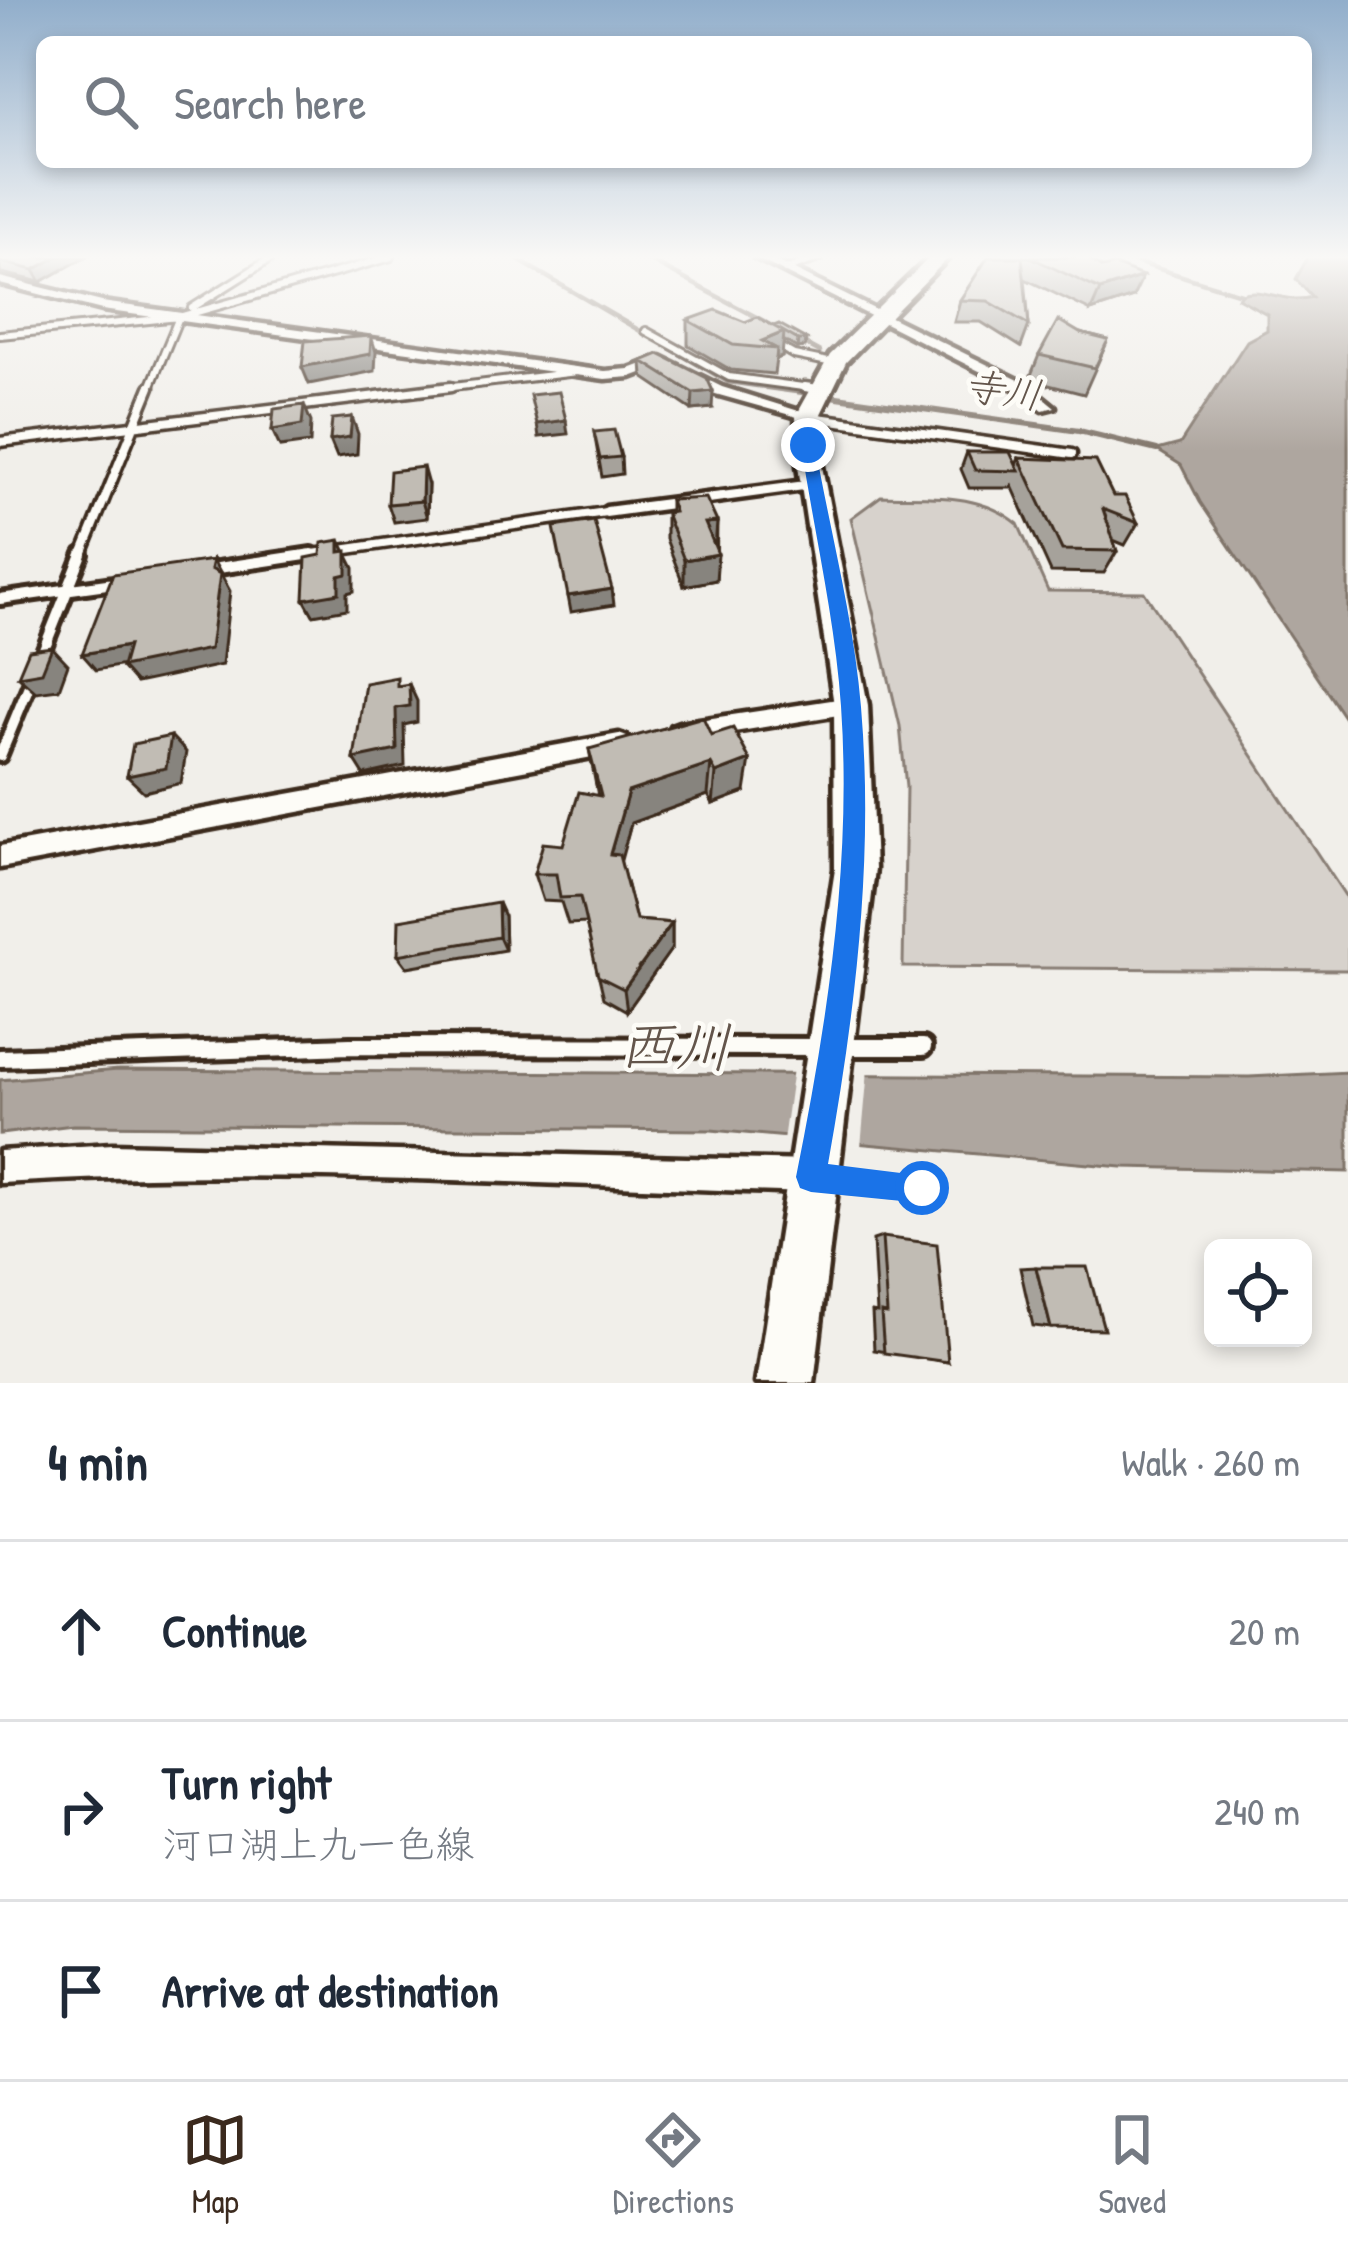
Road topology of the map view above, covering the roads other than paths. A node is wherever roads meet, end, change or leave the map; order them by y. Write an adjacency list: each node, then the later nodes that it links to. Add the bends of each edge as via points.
1 (129, 322): 8 (lane)
2 (180, 322): 13 (lane)
3 (221, 322): 10 (street)
4 (872, 322): 9 (main road)
5 (894, 322): 12 (street)
6 (646, 331): 11 (lane, via 729,376)
7 (755, 333): 9 (lane, via 794,355)
8 (0, 335)
9 (833, 363): 11 (main road)
10 (577, 372): 11 (street, via 631,373 662,361 704,386); 13 (lane)
11 (813, 401): 15 (lane); 16 (main road)
12 (1048, 407)
13 (134, 426): 14 (lane); 20 (lane)
14 (0, 442)
15 (1072, 454)
16 (813, 485): 17 (street); 22 (main road)
17 (606, 512): 18 (lane)
18 (186, 573)
19 (139, 579): 20 (lane)
20 (68, 590): 21 (lane); 23 (lane)
21 (0, 599)
22 (851, 705): 24 (street); 26 (main road, via 855,869)
23 (0, 756)
24 (0, 857)
25 (923, 1047): 26 (lane)
26 (833, 1055): 27 (lane, via 350,1046); 28 (main road)
27 (0, 1058)
28 (813, 1165): 29 (street, via 112,1160); 30 (lane); 31 (main road)
29 (0, 1167)
30 (922, 1188)
31 (785, 1383)

